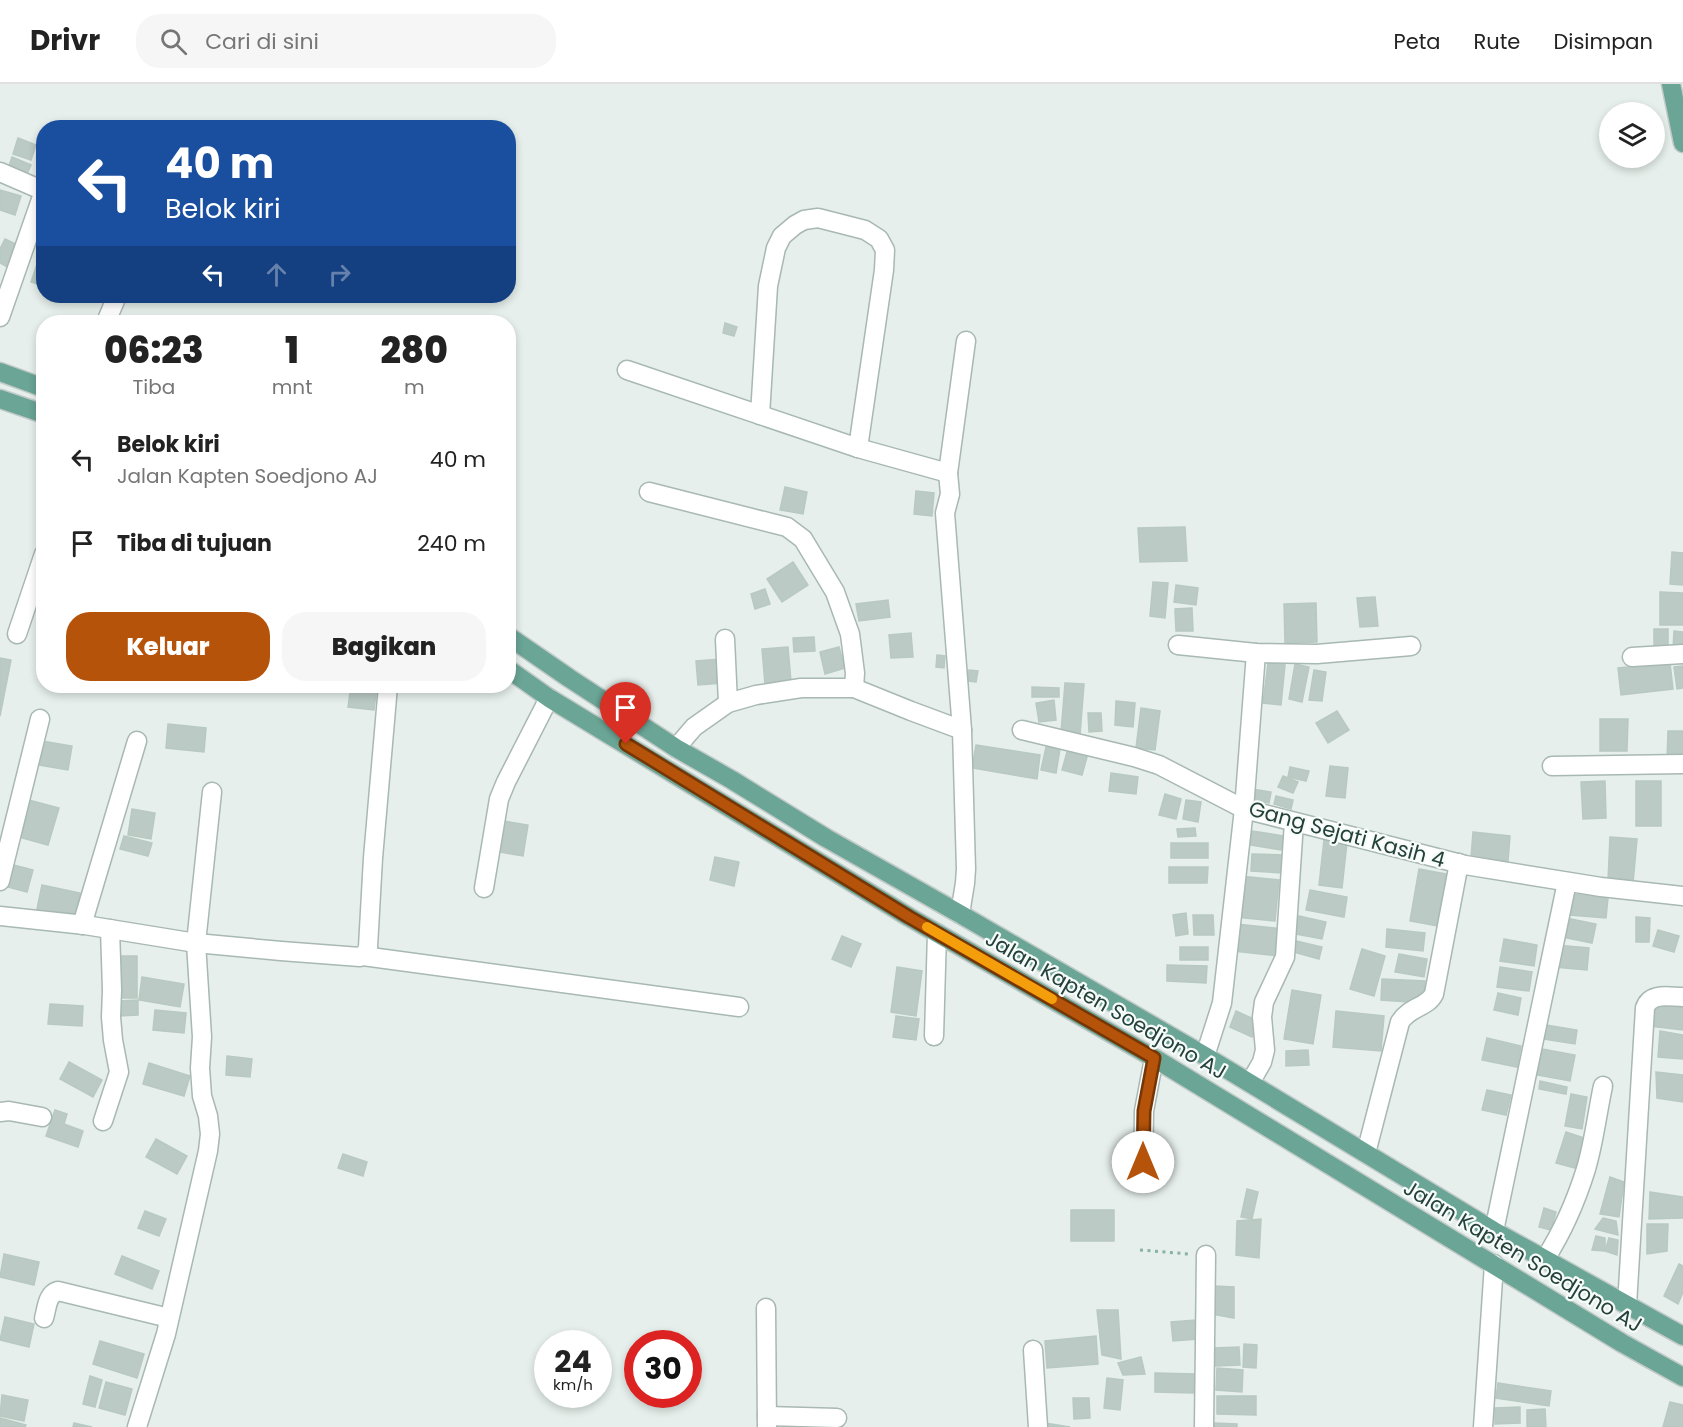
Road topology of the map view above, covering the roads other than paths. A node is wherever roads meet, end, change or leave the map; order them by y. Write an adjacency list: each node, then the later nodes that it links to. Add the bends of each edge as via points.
1 (1671, 84): 2 (main road)
2 (1683, 143)
3 (0, 172): 4 (street)
4 (36, 188)
5 (36, 214): 6 (street)
6 (0, 317)
7 (966, 341): 17 (street)
8 (627, 370): 15 (street)
9 (0, 372): 10 (main road)
10 (24, 381): 11 (main road); 13 (main road)
11 (36, 385)
12 (0, 399): 13 (main road)
13 (19, 406): 14 (main road)
14 (36, 411)
15 (760, 415): 16 (street); 16 (street, via 768,285 782,236 804,220 818,218 865,230 879,239 885,250)
16 (858, 448): 17 (street)
17 (948, 473): 34 (street, via 946,535)
18 (649, 492): 29 (street, via 787,527 803,539 826,574 844,614 853,652)
19 (36, 578): 20 (street)
20 (17, 634)
21 (725, 639): 32 (street)
22 (516, 642): 37 (main road, Jalan Kapten Soedjono AJ)
23 (1178, 645): 25 (street)
24 (1411, 646): 25 (street, via 1317,654)
25 (1256, 652): 41 (street)
26 (1683, 654): 27 (street)
27 (1632, 657)
28 (516, 675): 31 (main road, Jalan Kapten Soedjono AJ)
29 (854, 688): 32 (street, via 801,688); 34 (street)
30 (387, 693): 56 (street, via 368,947)
31 (549, 698): 46 (street, via 502,790); 51 (main road, Jalan Kapten Soedjono AJ)
32 (728, 703): 37 (street, via 694,727)
33 (40, 719): 44 (street)
34 (962, 730): 49 (street, via 966,869)
35 (1022, 730): 41 (street, Gang Sejati Kasih 4, via 1159,765)
36 (136, 741): 52 (street)
37 (676, 748): 47 (main road, Jalan Kapten Soedjono AJ)
38 (1683, 764): 39 (street)
39 (1552, 766)
40 (212, 792): 55 (street)
41 (1244, 808): 42 (street, Gang Sejati Kasih 4); 60 (street, via 1222,1003)
42 (1294, 822): 43 (street, Gang Sejati Kasih 4); 62 (street, via 1285,957 1264,1002 1265,1050)
43 (1459, 863): 45 (street, Gang Sejati Kasih 4); 67 (street, via 1434,994 1406,1013 1400,1022)
44 (0, 881)
45 (1567, 882): 48 (street, Gang Sejati Kasih 4); 69 (street)
46 (484, 888)
47 (921, 892): 49 (main road, Jalan Kapten Soedjono AJ); 51 (main road)
48 (1683, 896)
49 (960, 914): 60 (main road, Jalan Kapten Soedjono AJ)
50 (0, 916): 52 (street)
51 (909, 917): 54 (main road, Jalan Kapten Soedjono AJ)
52 (82, 925): 53 (street)
53 (110, 929): 55 (street); 66 (street, via 111,1017 119,1072)
54 (937, 933): 59 (street); 61 (main road, Jalan Kapten Soedjono AJ)
55 (196, 943): 56 (street); 76 (street, via 202,1096 210,1134)
56 (363, 956): 58 (street)
57 (1683, 997): 73 (street, via 1653,997 1645,1008)
58 (739, 1007)
59 (934, 1036)
60 (1205, 1056): 62 (main road, Jalan Kapten Soedjono AJ)
61 (1154, 1058): 68 (street, via 1144,1111); 72 (main road, Jalan Kapten Soedjono AJ)
62 (1250, 1083): 67 (main road, Jalan Kapten Soedjono AJ)
63 (1603, 1086): 71 (street, via 1579,1190)
64 (0, 1112): 65 (street)
65 (42, 1117)
66 (103, 1121)
67 (1366, 1153): 69 (main road, Jalan Kapten Soedjono AJ)
68 (1143, 1181)
69 (1494, 1231): 71 (main road, Jalan Kapten Soedjono AJ)
70 (1206, 1256): 84 (street)
71 (1545, 1259): 73 (main road, Jalan Kapten Soedjono AJ)
72 (1494, 1264): 79 (main road, Jalan Kapten Soedjono AJ); 85 (street)
73 (1627, 1305): 77 (main road, Jalan Kapten Soedjono AJ)
74 (766, 1308): 81 (street)
75 (44, 1318): 76 (street, via 50,1296 55,1292)
76 (169, 1318): 82 (street)
77 (1683, 1336)
78 (1033, 1350): 83 (street)
79 (1683, 1377)
80 (837, 1418): 81 (street)
81 (767, 1421)
82 (137, 1427)
83 (1038, 1427)
84 (1204, 1427)
85 (1483, 1427)

